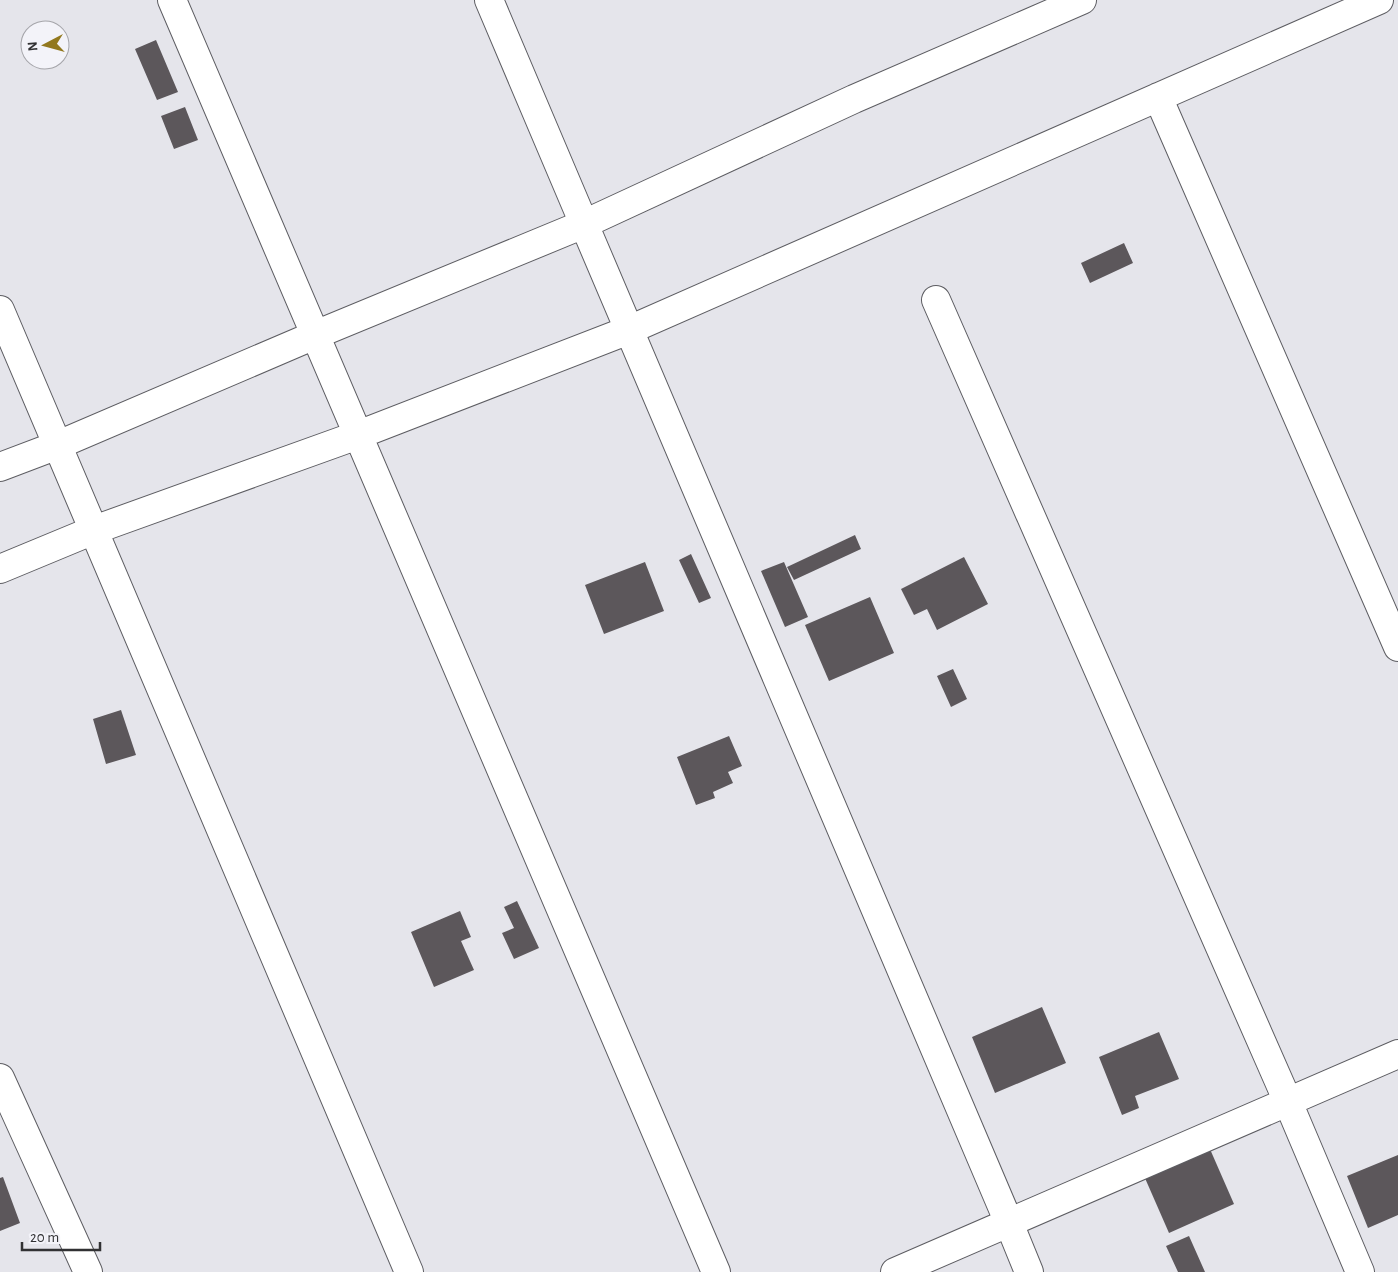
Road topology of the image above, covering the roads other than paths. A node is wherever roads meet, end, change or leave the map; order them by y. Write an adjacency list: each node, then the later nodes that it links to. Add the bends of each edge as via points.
1 (172, 0): 10 (street)
2 (489, 0): 6 (street)
3 (1082, 0): 6 (street, via 854,99)
4 (1379, 0): 5 (street)
5 (1158, 97): 9 (street); 16 (street)
6 (584, 224): 9 (street); 10 (street)
7 (936, 300): 19 (street)
8 (0, 310): 12 (street)
9 (629, 330): 11 (street); 20 (street)
10 (315, 335): 11 (street); 12 (street)
11 (358, 435): 14 (street); 23 (street)
12 (58, 445): 13 (street); 14 (street)
13 (0, 467)
14 (94, 530): 15 (street); 22 (street)
15 (0, 569)
16 (1398, 647)
17 (1398, 1054): 19 (street)
18 (0, 1078): 21 (street)
19 (1288, 1102): 20 (street); 26 (street)
20 (1009, 1223): 24 (street); 25 (street)
21 (88, 1272)
22 (409, 1272)
23 (716, 1272)
24 (895, 1272)
25 (1028, 1272)
26 (1360, 1272)

